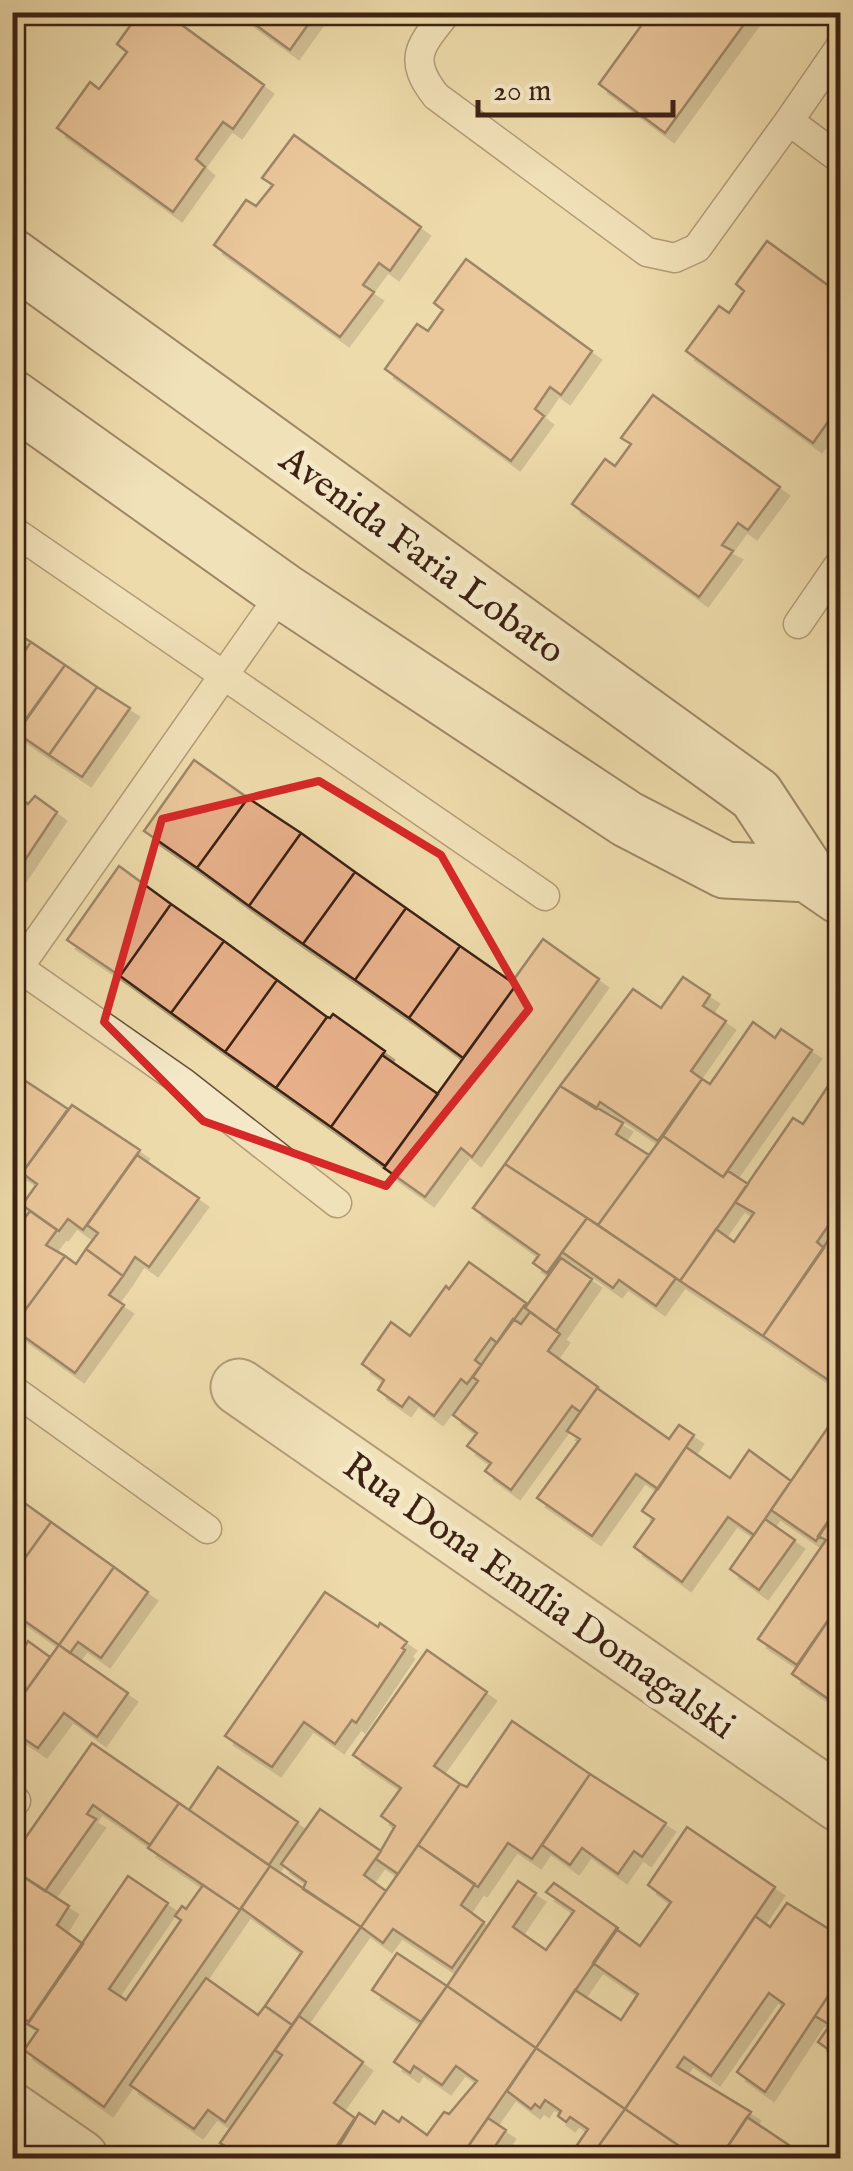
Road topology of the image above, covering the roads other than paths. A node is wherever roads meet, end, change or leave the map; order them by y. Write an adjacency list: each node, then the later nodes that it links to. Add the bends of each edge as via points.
1 (448, 12): 3 (lane, via 418,57 436,96 647,252 675,258 697,248)
2 (840, 47): 3 (lane)
3 (789, 122): 4 (lane)
4 (840, 160)
5 (12, 257): 12 (street, Avenida Faria Lobato, via 756,794)
6 (12, 398): 9 (street, Avenida Faria Lobato)
7 (12, 530): 11 (lane)
8 (840, 562): 10 (lane)
9 (284, 591): 11 (lane); 12 (street, Avenida Faria Lobato, via 626,819 725,870)
10 (798, 624)
11 (222, 675): 13 (lane); 14 (lane)
12 (824, 885)
13 (544, 896)
14 (15, 969): 15 (lane, via 184,1083)
15 (337, 1203)
16 (239, 1387): 19 (street, Rua Dona Emília Domagalski)
17 (12, 1390): 18 (lane)
18 (206, 1529)
19 (840, 1804)
20 (12, 2111): 21 (street)
21 (80, 2158)

